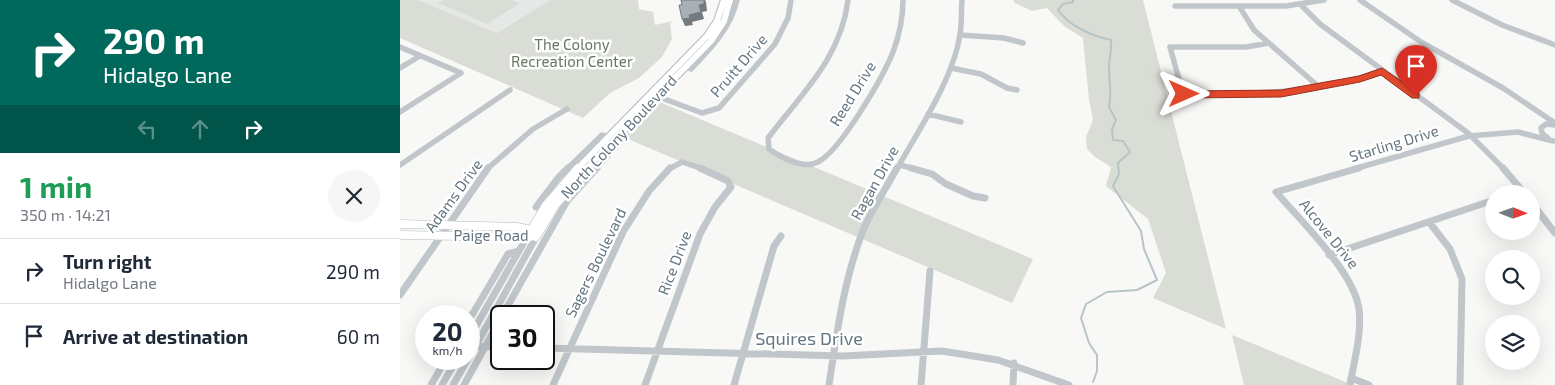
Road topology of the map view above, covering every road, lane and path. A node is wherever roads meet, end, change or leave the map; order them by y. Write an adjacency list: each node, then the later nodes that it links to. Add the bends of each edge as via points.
1 (724, 0): 27 (main road, North Colony Boulevard, via 717,21 707,36)
2 (730, 0): 20 (main road, North Colony Boulevard, via 716,34)
3 (737, 0): 20 (street, via 732,19 718,40 691,69)
4 (791, 0): 27 (street, Pruitt Drive, via 788,18 775,44 719,108 702,113)
5 (848, 0): 6 (street, Reed Drive, via 843,26 826,60 768,138 769,149 788,160 806,165 821,162 828,156 892,55 901,23)
6 (903, 0)
7 (962, 0): 14 (street, Ragan Drive)
8 (1324, 0): 11 (street)
9 (1360, 0): 31 (street, via 1427,46 1508,91)
10 (1452, 0): 17 (street, via 1521,33)
11 (1301, 5): 13 (street); 23 (street, via 1317,22)
12 (1175, 6): 13 (street)
13 (1240, 6): 16 (street, via 1249,23)
14 (960, 35): 15 (street, via 1004,38); 22 (street, Ragan Drive)
15 (1023, 43)
16 (1269, 43): 24 (street); 24 (street, via 1247,47 1170,47 1184,94 1276,94)
17 (1555, 45)
18 (400, 47): 19 (street)
19 (420, 56): 21 (street); 29 (street, via 461,73)
20 (685, 67): 27 (main road, North Colony Boulevard)
21 (400, 68)
22 (951, 68): 26 (street, via 981,74); 30 (street, Ragan Drive)
23 (1382, 72): 24 (street); 36 (street)
24 (1320, 87)
25 (510, 90): 40 (street)
26 (1016, 90)
27 (654, 95): 37 (main road, North Colony Boulevard)
28 (567, 109): 50 (street, Adams Drive, via 502,153 485,171)
29 (400, 112)
30 (928, 114): 32 (street); 39 (street, Ragan Drive)
31 (1538, 114): 33 (street); 34 (street)
32 (962, 122)
33 (1555, 124): 34 (street)
34 (1542, 126): 35 (street, Starling Drive); 38 (street, via 1545,136)
35 (1520, 132): 36 (street, Starling Drive); 38 (street, Starling Drive)
36 (1471, 135): 42 (street); 43 (street, Starling Drive)
37 (610, 140): 47 (main road, North Colony Boulevard, via 563,184); 54 (main road, North Colony Boulevard); 62 (street, via 618,145 567,201)
38 (1554, 142)
39 (900, 164): 44 (street, via 932,174 946,184); 74 (street, Ragan Drive, via 864,226 856,247)
40 (400, 165)
41 (706, 171): 70 (street, Sagers Boulevard, via 685,162 676,163 641,202 623,232); 72 (street, Rice Drive, via 728,182 731,187 715,206 700,234)
42 (1517, 185)
43 (1276, 192): 58 (street, Alcove Drive)
44 (985, 198)
45 (1485, 203): 48 (street)
46 (1540, 214): 52 (street)
47 (539, 216): 51 (main road); 54 (main road, North Colony Boulevard)
48 (1428, 222): 58 (street); 92 (street, via 1452,251 1463,281)
49 (400, 224): 50 (main road, Paige Road)
50 (446, 226): 51 (main road, Paige Road); 55 (street, Adams Drive)
51 (517, 227): 54 (main road, Paige Road)
52 (1555, 233)
53 (400, 235): 55 (main road, Paige Road)
54 (531, 235): 55 (main road, Paige Road); 57 (street, North Colony Boulevard); 64 (street, North Colony Boulevard)
55 (440, 236): 60 (street, Adams Drive)
56 (781, 236): 73 (street, via 774,246)
57 (519, 251): 61 (street, via 508,254); 63 (street, North Colony Boulevard)
58 (1329, 255): 79 (street, Alcove Drive, via 1348,280 1358,303 1359,318)
59 (930, 271): 71 (street)
60 (400, 294)
61 (478, 305)
62 (509, 305)
63 (480, 319)
64 (480, 331)
65 (490, 338): 67 (street)
66 (480, 347): 67 (street)
67 (485, 347): 68 (street); 83 (street)
68 (490, 347)
69 (555, 348): 70 (street, Squires Drive)
70 (570, 349): 72 (street, Squires Drive); 84 (street, Sagers Boulevard)
71 (924, 351): 74 (street, Squires Drive); 75 (street, Squires Drive, via 968,354); 88 (street)
72 (657, 352): 73 (street, Squires Drive); 85 (street, Rice Drive)
73 (744, 354): 74 (street, Squires Drive); 86 (street)
74 (833, 356): 87 (street, Ragan Drive)
75 (1014, 364): 89 (street); 90 (street, Squires Drive)
76 (440, 370): 80 (street)
77 (451, 370): 81 (street)
78 (462, 370): 82 (street, North Colony Boulevard)
79 (1350, 381): 91 (street)
80 (431, 385)
81 (442, 385)
82 (454, 385)
83 (464, 385)
84 (553, 385)
85 (645, 385)
86 (734, 385)
87 (828, 385)
88 (921, 385)
89 (1013, 385)
90 (1069, 385)
91 (1369, 385)
92 (1460, 385)

